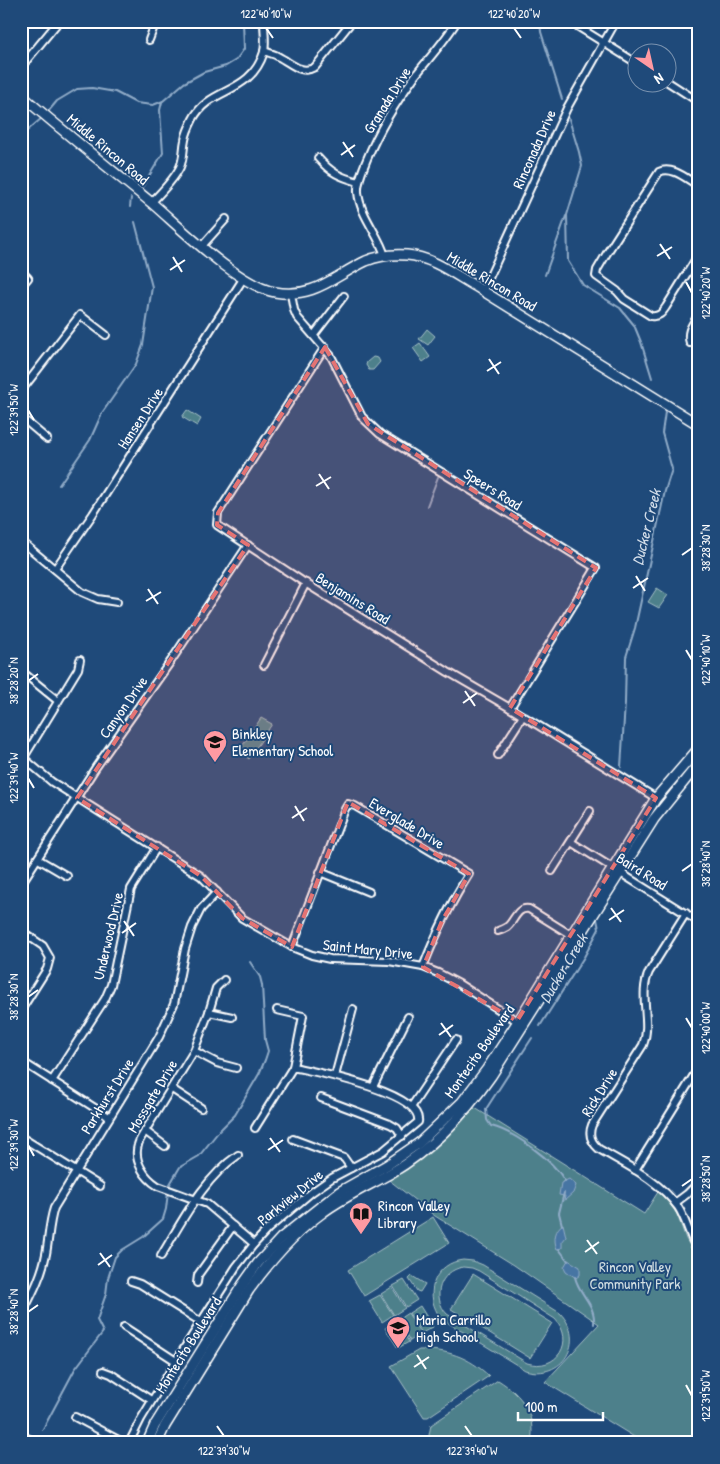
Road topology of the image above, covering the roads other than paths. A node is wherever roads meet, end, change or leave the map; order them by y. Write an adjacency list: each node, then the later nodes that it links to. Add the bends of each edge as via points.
1 (59, 21): 12 (street)
2 (156, 21): 8 (street)
3 (264, 21): 10 (street)
4 (352, 21): 10 (street, via 316,67 311,69 300,69)
5 (457, 21): 17 (street, Granada Drive, via 400,98 372,148)
6 (568, 21): 9 (street)
7 (616, 21): 9 (street, Rinconada Drive)
8 (149, 40)
9 (604, 43): 11 (street); 27 (street, Rinconada Drive, via 567,108)
10 (264, 51): 19 (street, via 255,70 245,81 202,105 185,139 180,167)
11 (628, 58)
12 (21, 67)
13 (678, 88): 15 (street)
14 (21, 95): 19 (main road, Middle Rincon Road)
15 (699, 102)
16 (318, 158): 17 (street, via 329,171)
17 (359, 182): 23 (street, Granada Drive, via 363,212)
18 (699, 186): 22 (street, via 673,171 659,172 596,276 624,300 651,316 659,315)
19 (151, 203): 21 (main road, Middle Rincon Road)
20 (226, 219): 21 (street)
21 (202, 246): 25 (main road, Middle Rincon Road)
22 (699, 254)
23 (385, 256): 27 (main road, Middle Rincon Road, via 408,255 429,260); 28 (main road, Middle Rincon Road, via 367,261 318,288)
24 (21, 271): 26 (street, via 28,278)
25 (243, 279): 28 (main road, Middle Rincon Road, via 261,288); 41 (street, Hansen Drive)
26 (21, 286)
27 (483, 291): 37 (main road, Middle Rincon Road)
28 (291, 294): 32 (street, Speers Road, via 297,317)
29 (344, 296): 32 (street)
30 (699, 314): 33 (street, via 689,330)
31 (106, 335): 35 (street, via 80,315)
32 (314, 335): 34 (street, Speers Road)
33 (690, 342)
34 (324, 347): 40 (street, Benjamins Road, via 218,514 218,525); 48 (street, Speers Road, via 368,424 596,568)
35 (21, 391)
36 (21, 417): 38 (street)
37 (697, 420)
38 (48, 439)
39 (21, 541): 41 (street)
40 (248, 545): 42 (street, Benjamins Road); 54 (street, Canyon Drive)
41 (55, 569): 43 (street, via 82,592)
42 (306, 583): 45 (street); 48 (street, Benjamins Road)
43 (117, 602)
44 (80, 660): 47 (street)
45 (264, 664)
46 (21, 671): 47 (street)
47 (58, 701): 52 (street)
48 (510, 708): 49 (street, Benjamins Road)
49 (523, 716): 51 (street); 55 (street, Benjamins Road)
50 (699, 748): 55 (main road, Montecito Boulevard)
51 (498, 755)
52 (22, 759): 54 (street, Saint Mary Drive)
53 (699, 763): 60 (main road, Montecito Boulevard)
54 (77, 798): 58 (street, Saint Mary Drive); 59 (street, Canyon Drive)
55 (656, 798): 60 (main road, Montecito Boulevard)
56 (590, 811): 57 (street)
57 (571, 842): 60 (street, Baird Road); 61 (street)
58 (156, 847): 65 (street, Saint Mary Drive, via 201,876); 89 (street, Underwood Drive, via 131,889 111,985 105,999)
59 (38, 858): 63 (street); 64 (street, Canyon Drive)
60 (616, 870): 67 (street, Baird Road); 71 (main road, Montecito Boulevard); 128 (main road, Montecito Boulevard, via 491,1076 469,1106 415,1157 322,1213 286,1245 249,1290)
61 (552, 871)
62 (320, 872): 66 (street); 72 (street, Everglade Drive); 73 (street, Everglade Drive, via 348,804 470,874 442,921)
63 (66, 876)
64 (21, 884)
65 (217, 892): 72 (street, Saint Mary Drive, via 242,918); 95 (street, Parkhurst Drive, via 201,909 192,927 168,1018)
66 (369, 892)
67 (686, 913): 68 (street, Baird Road); 105 (street, Rick Drive, via 645,982 646,1031 641,1049 591,1129 591,1139 596,1146)
68 (699, 922)
69 (21, 931): 76 (street, via 43,946 50,958 47,969)
70 (498, 931): 71 (street, via 507,927 525,908)
71 (571, 936): 81 (main road, Montecito Boulevard)
72 (292, 947): 73 (street, Saint Mary Drive, via 330,960 389,961)
73 (423, 967): 81 (street, Saint Mary Drive, via 458,984)
74 (224, 980): 78 (street, Mossgate Drive, via 216,988)
75 (353, 1009): 88 (street)
76 (21, 1010)
77 (278, 1010): 85 (street, via 303,1016)
78 (209, 1012): 79 (street); 83 (street, Mossgate Drive)
79 (232, 1017)
80 (408, 1017): 90 (street)
81 (517, 1021): 127 (main road, Montecito Boulevard, via 473,1088 443,1121 387,1166 317,1208 258,1263 169,1401)
82 (456, 1040): 93 (street)
83 (194, 1051): 87 (street); 91 (street, Mossgate Drive)
84 (21, 1061): 89 (street)
85 (293, 1067): 88 (street); 96 (street)
86 (699, 1067): 105 (street)
87 (236, 1068)
88 (335, 1076): 90 (street)
89 (52, 1081): 95 (street)
90 (373, 1087): 93 (street)
91 (172, 1088): 94 (street); 97 (street, Mossgate Drive)
92 (321, 1098): 98 (street, via 390,1124)
93 (412, 1106): 98 (street, Parkview Drive, via 418,1122)
94 (201, 1108)
95 (109, 1117): 104 (street, Parkhurst Drive)
96 (255, 1128)
97 (145, 1131): 101 (street); 108 (street, Mossgate Drive, via 138,1144 138,1160 150,1182)
98 (402, 1136): 103 (street, Parkview Drive, via 383,1151)
99 (21, 1137): 104 (street)
100 (293, 1139): 103 (street, via 344,1158)
101 (165, 1146)
102 (238, 1155): 108 (street, via 225,1164)
103 (351, 1168): 111 (street, Parkview Drive, via 312,1192)
104 (76, 1170): 107 (street); 116 (street, Parkhurst Drive, via 54,1208 41,1271)
105 (634, 1170): 109 (street, Rick Drive, via 658,1186)
106 (699, 1182): 109 (street)
107 (100, 1186)
108 (196, 1199): 110 (street, Mossgate Drive); 113 (street)
109 (675, 1203): 112 (street, Rick Drive)
110 (233, 1226): 111 (street, Mossgate Drive); 115 (street, via 198,1275)
111 (254, 1244): 117 (street, Parkview Drive)
112 (699, 1253)
113 (161, 1256)
114 (131, 1281): 117 (street)
115 (197, 1283)
116 (21, 1316)
117 (201, 1322): 119 (street, Parkview Drive)
118 (124, 1327): 119 (street)
119 (176, 1361): 121 (street, Parkview Drive)
120 (103, 1371): 121 (street)
121 (151, 1400): 126 (street, Parkview Drive)
122 (75, 1417): 125 (street)
123 (21, 1436): 124 (main road)
124 (35, 1443)
125 (124, 1443)
126 (129, 1443)
127 (146, 1443)
128 (156, 1443)

